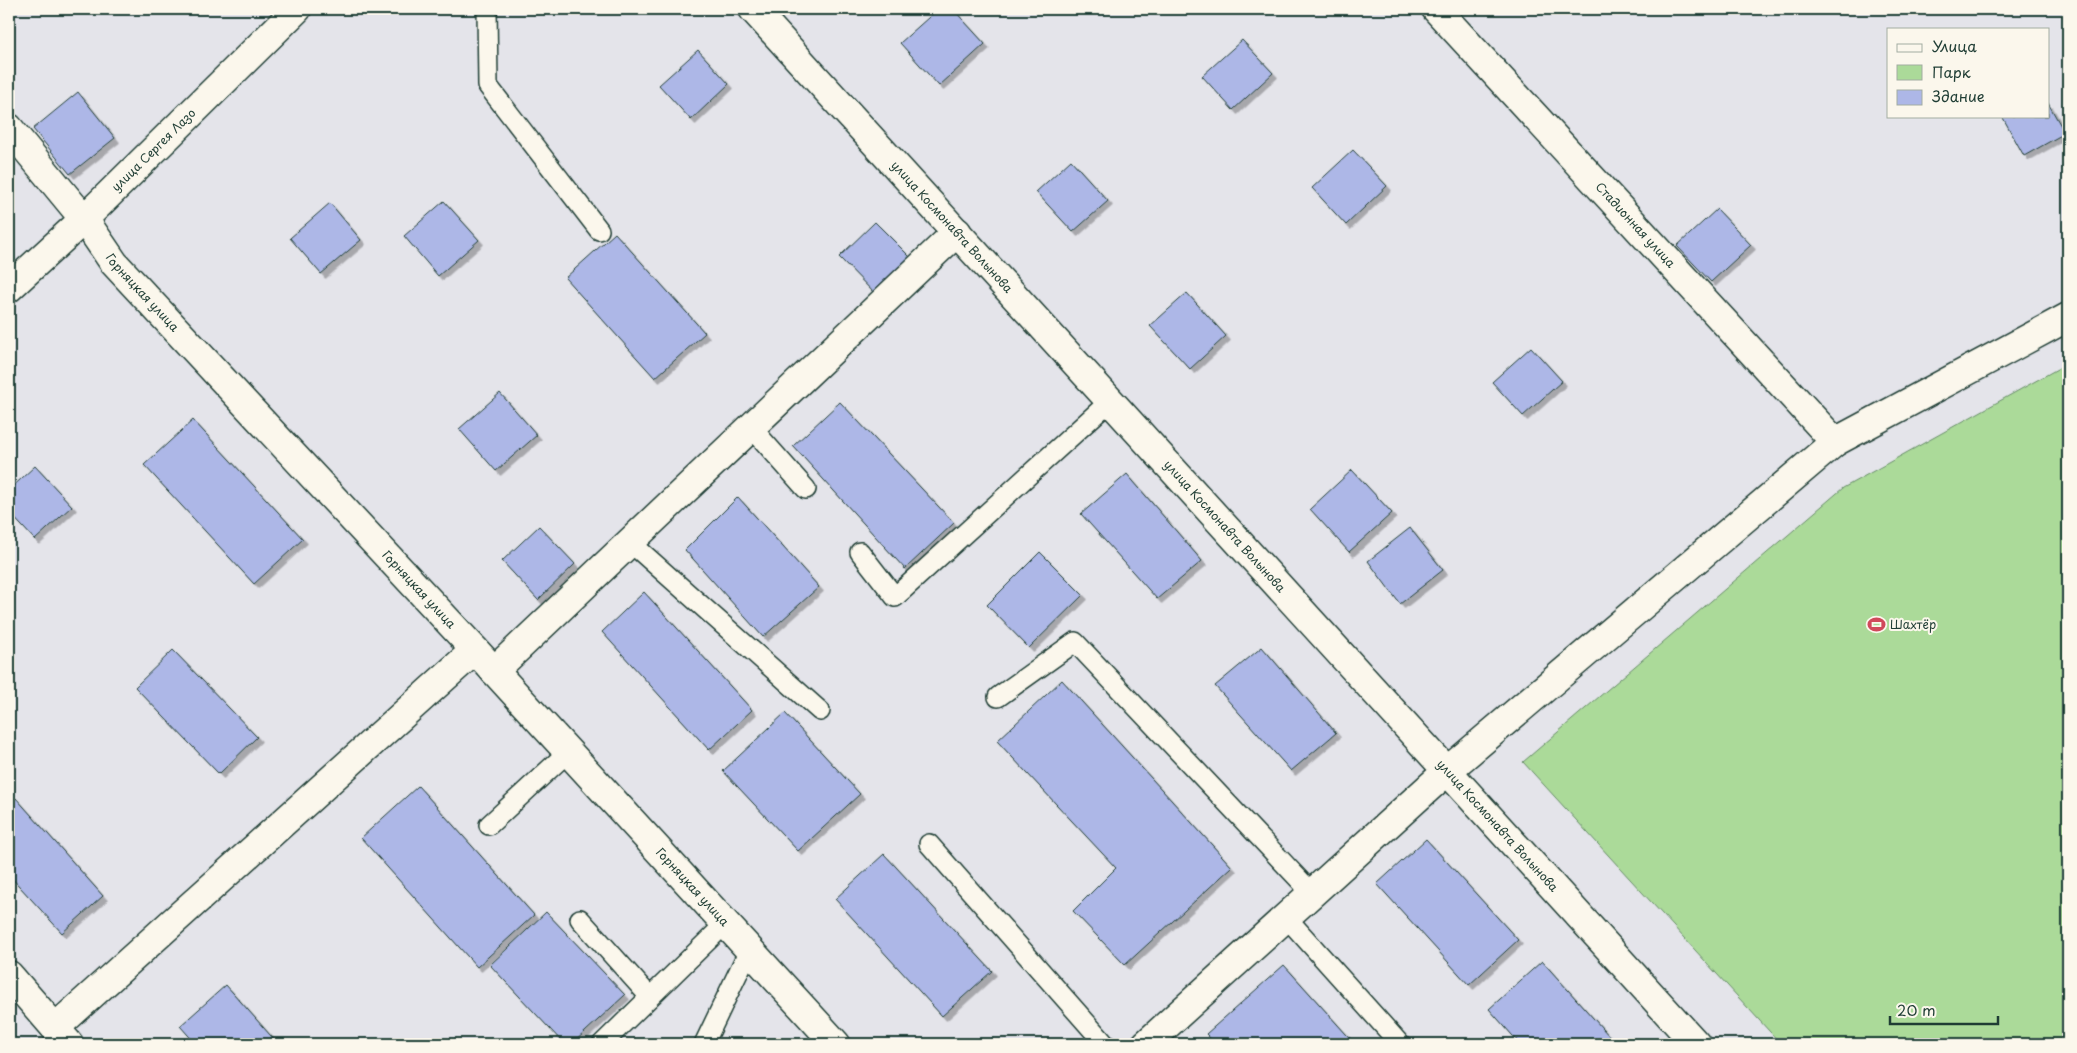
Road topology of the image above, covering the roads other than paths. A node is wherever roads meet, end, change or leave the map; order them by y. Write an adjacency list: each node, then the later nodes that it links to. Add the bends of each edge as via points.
1 (297, 9): 6 (street, улица Сергея Лазо)
2 (487, 9): 7 (lane, via 488,86)
3 (753, 9): 8 (street, улица Космонавта Волынова)
4 (1436, 9): 13 (street, Стадионная улица)
5 (9, 128): 6 (street, Горняцкая улица)
6 (84, 219): 9 (street, улица Сергея Лазо); 17 (street, Горняцкая улица, via 114,263)
7 (599, 230)
8 (957, 232): 11 (street, улица Космонавта Волынова); 12 (street)
9 (9, 288)
10 (2068, 317): 13 (street)
11 (1110, 401): 16 (lane, via 895,597); 22 (street, улица Космонавта Волынова)
12 (751, 427): 14 (lane); 15 (street)
13 (1835, 442): 22 (street)
14 (806, 489)
15 (630, 542): 18 (street); 20 (lane)
16 (860, 552)
17 (475, 650): 18 (street, Горняцкая улица); 32 (street)
18 (494, 671): 21 (street, Горняцкая улица)
19 (998, 697): 25 (lane, via 1075,642)
20 (820, 711)
21 (568, 752): 23 (lane); 28 (street, Горняцкая улица)
22 (1447, 770): 25 (street); 39 (street, улица Космонавта Волынова)
23 (489, 825)
24 (929, 844): 36 (lane)
25 (1312, 893): 26 (street)
26 (1286, 917): 37 (street); 38 (lane)
27 (580, 919): 31 (lane)
28 (726, 923): 29 (street, Горняцкая улица); 31 (lane)
29 (750, 950): 34 (lane); 35 (street, Горняцкая улица)
30 (9, 976): 32 (street)
31 (650, 998): 33 (lane)
32 (62, 1036)
33 (602, 1044)
34 (704, 1044)
35 (836, 1044)
36 (1105, 1044)
37 (1146, 1044)
38 (1400, 1044)
39 (1696, 1044)

